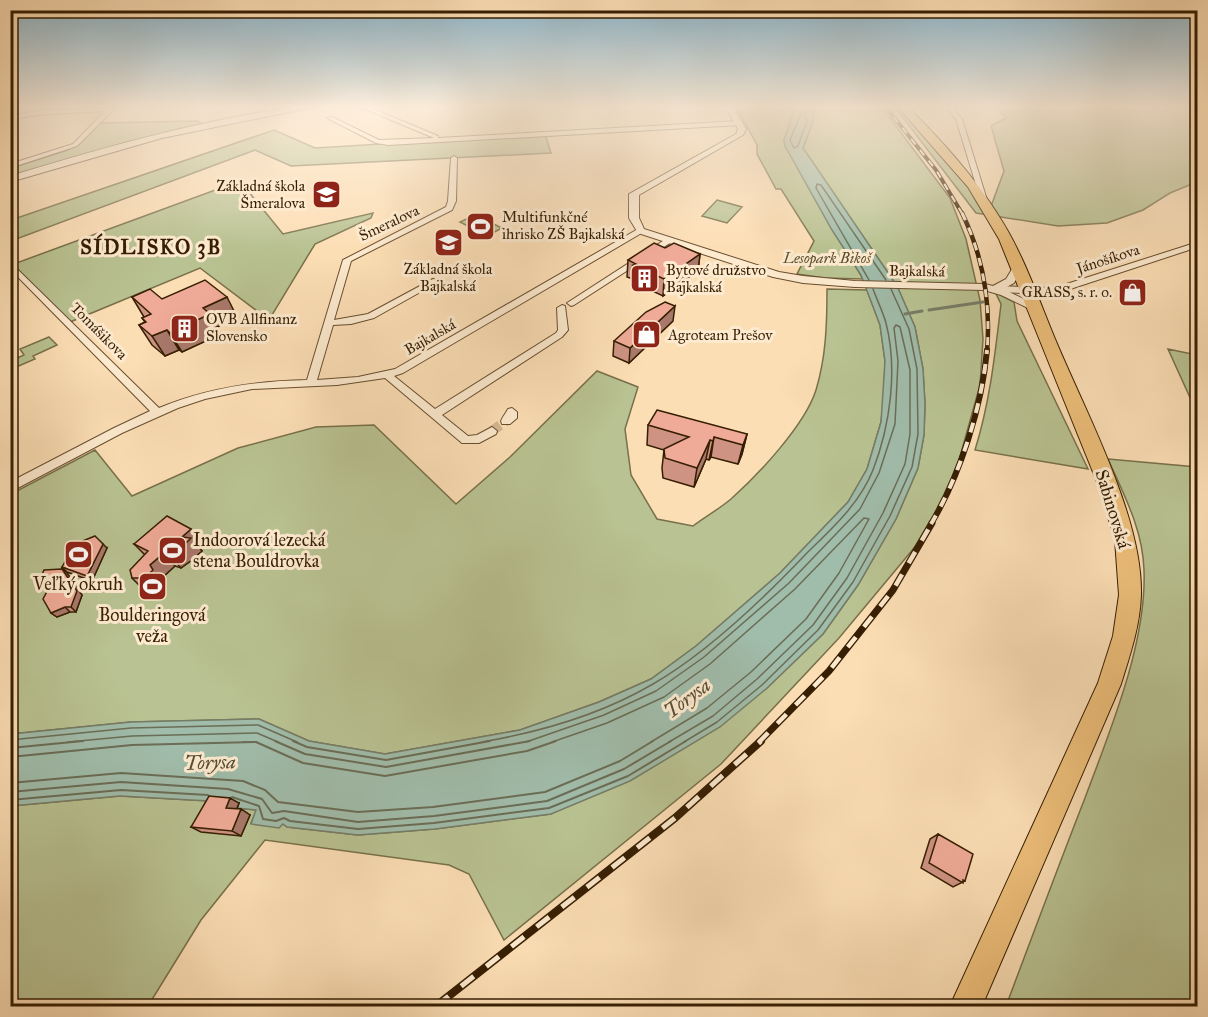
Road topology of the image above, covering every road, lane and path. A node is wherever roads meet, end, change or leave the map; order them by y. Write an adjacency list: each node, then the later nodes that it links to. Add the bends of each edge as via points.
1 (49, 153): 7 (street)
2 (95, 153): 8 (street)
3 (706, 153): 10 (street, via 634,194 632,216)
4 (947, 153): 9 (main road, Sabinovská)
5 (970, 153): 9 (street)
6 (454, 158): 19 (street, Šmeralova, via 449,208 347,260)
7 (10, 166)
8 (10, 179)
9 (984, 198): 14 (main road, Sabinovská)
10 (641, 231): 11 (street, Bajkalská); 20 (street, Bajkalská, via 420,360)
11 (669, 241): 17 (street, Bajkalská, via 777,275 822,283); 23 (street, via 566,305 559,335)
12 (1197, 244): 18 (street, Jánošíkova)
13 (10, 264): 15 (street, Tomášikova)
14 (1018, 268): 17 (street, via 1010,281); 18 (main road, Sabinovská)
15 (14, 273): 22 (street, Tomášikova)
16 (436, 281): 19 (street, via 371,315)
17 (995, 289): 18 (street); 18 (street, Bajkalská)
18 (1037, 296): 26 (main road, Sabinovská, via 1120,521 1128,561 1129,603 1124,636 1109,684)
19 (329, 323): 21 (street, Šmeralova)
20 (387, 375): 21 (street, Bajkalská); 23 (street)
21 (311, 384): 22 (street, Bajkalská, via 234,388 197,396)
22 (157, 412): 25 (street, Bajkalská)
23 (434, 415): 24 (street, via 466,440 479,439)
24 (492, 431)
25 (10, 488)
26 (966, 1006)

